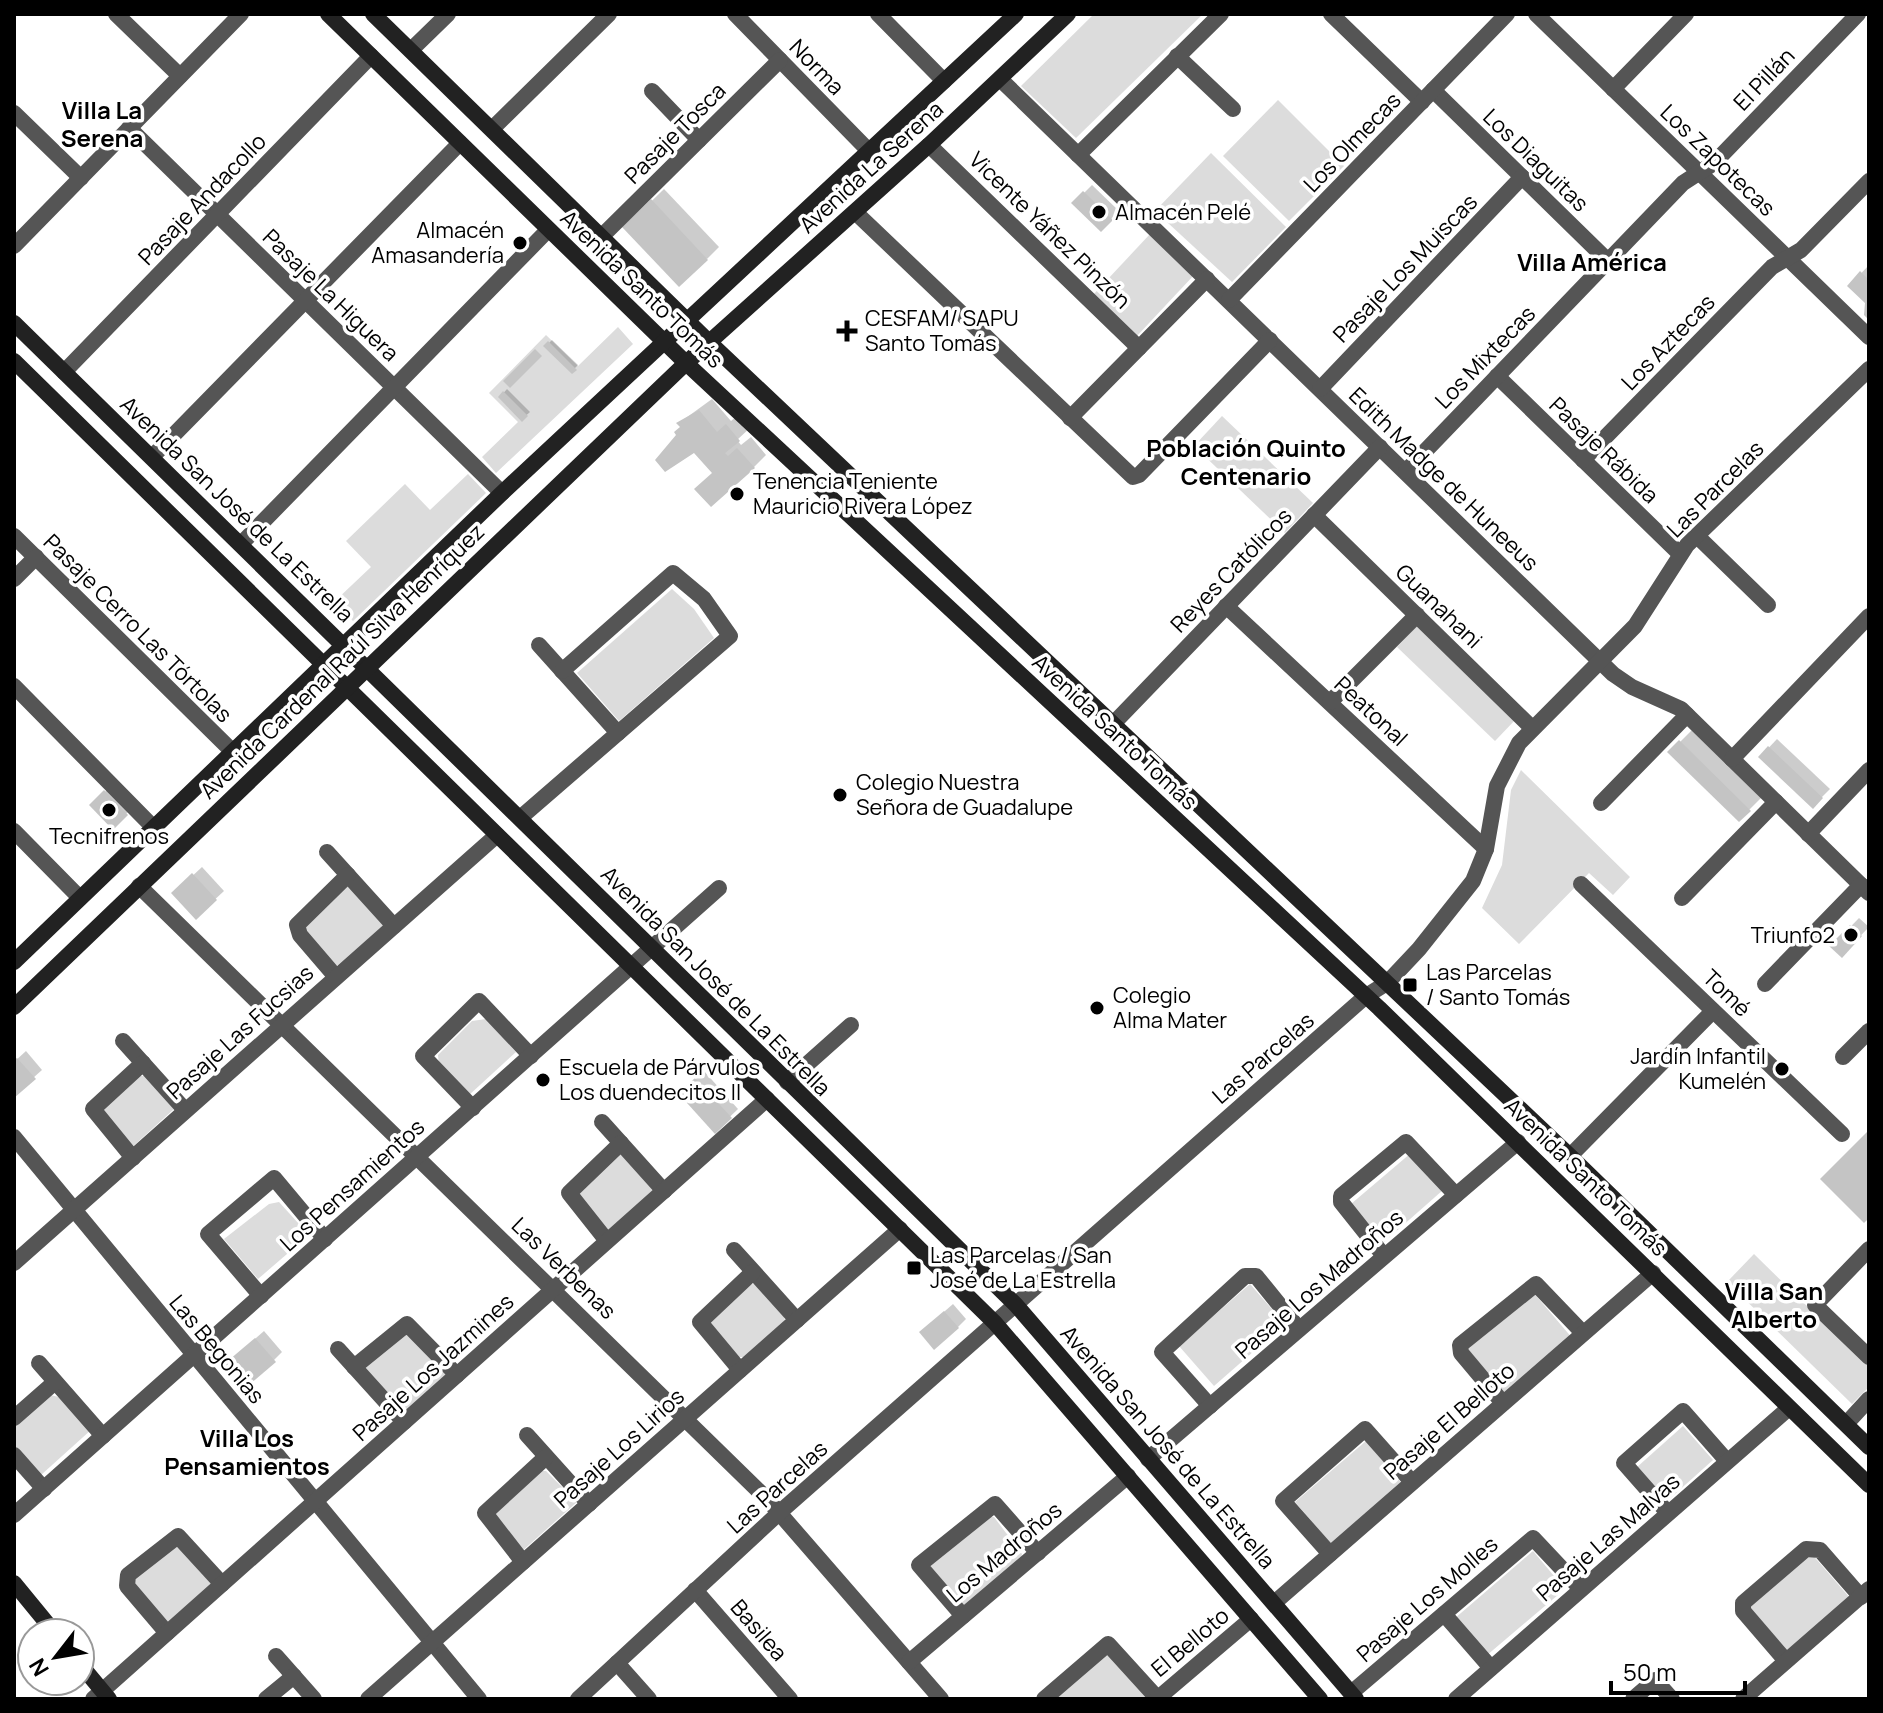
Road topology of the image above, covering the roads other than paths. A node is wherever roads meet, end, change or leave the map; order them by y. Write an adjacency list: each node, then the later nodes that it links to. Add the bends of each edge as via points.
1 (116, 14): 21 (street)
2 (241, 14): 21 (street)
3 (328, 14): 18 (main road, Avenida Santo Tomás)
4 (373, 14): 17 (main road, Avenida Santo Tomás)
5 (448, 14): 17 (street)
6 (609, 14): 30 (street)
7 (735, 14): 20 (street, Norma)
8 (878, 14): 23 (street)
9 (1016, 14): 23 (main road, Avenida La Serena)
10 (1068, 14): 22 (main road, Avenida La Serena)
11 (1221, 14): 19 (street)
12 (1331, 14): 26 (street, Los Diaguitas)
13 (1507, 14): 26 (street, Los Olmecas)
14 (1536, 14): 24 (street, Los Zapotecas)
15 (1686, 14): 24 (street)
16 (1858, 14): 36 (street, El Pillán, via 1714,163)
17 (411, 50): 30 (main road, Avenida Santo Tomás)
18 (371, 56): 32 (main road, Avenida Santo Tomás); 41 (street, Pasaje Andacollo)
19 (1177, 56): 27 (street); 35 (street)
20 (780, 60): 31 (street, Pasaje Tosca); 34 (street, Norma)
21 (180, 76): 29 (street)
22 (1000, 79): 33 (main road, Avenida La Serena); 35 (street, Edith Madge de Huneeus)
23 (944, 81): 34 (main road, Avenida La Serena)
24 (1613, 89): 36 (street, Los Zapotecas)
25 (652, 91): 31 (street)
26 (1427, 96): 37 (street, Los Diaguitas); 48 (street, Los Olmecas)
27 (1233, 109)
28 (14, 113): 38 (street)
29 (129, 128): 38 (street); 41 (street, Pasaje La Higuera)
30 (492, 129): 43 (main road, Avenida Santo Tomás)
31 (699, 140): 43 (street, Pasaje Tosca)
32 (460, 143): 42 (main road, Avenida Santo Tomás); 49 (street)
33 (929, 145): 40 (main road, Avenida La Serena); 56 (street, Vicente Yáñez Pinzón)
34 (868, 150): 51 (main road, Avenida La Serena)
35 (1078, 155): 47 (street, Edith Madge de Huneeus)
36 (1699, 172): 45 (street, Los Zapotecas); 46 (street, Los Mixtecas)
37 (1522, 177): 46 (street, Los Diaguitas); 63 (street, Pasaje Los Muiscas)
38 (81, 178): 44 (street)
39 (1869, 181): 45 (street, Los Aztecas)
40 (855, 212): 55 (main road, Avenida La Serena); 64 (street)
41 (217, 214): 49 (street, Pasaje La Higuera); 60 (street, Pasaje Andacollo)
42 (548, 230): 54 (main road, Avenida Santo Tomás); 62 (street)
43 (601, 237): 51 (main road, Avenida Santo Tomás)
44 (14, 246)
45 (1788, 258): 52 (street, Los Zapotecas); 67 (street, Los Aztecas, via 1772,267)
46 (1608, 261): 61 (street, Los Mixtecas)
47 (1207, 279): 48 (street, Edith Madge de Huneeus); 56 (street)
48 (1229, 300): 53 (street, Edith Madge de Huneeus)
49 (306, 301): 62 (street, Pasaje La Higuera); 66 (street)
50 (14, 323): 60 (main road, Avenida San José de La Estrella)
51 (682, 323): 54 (main road, Avenida Cardenal Raúl Silva Henríquez); 55 (main road, Avenida Santo Tomás)
52 (1869, 337)
53 (1270, 340): 63 (street, Edith Madge de Huneeus); 64 (street, via 1135,478)
54 (663, 341): 58 (main road, Avenida Santo Tomás); 69 (main road, Avenida Cardenal Raúl Silva Henríquez)
55 (705, 346): 58 (main road, Avenida Cardenal Raúl Silva Henríquez); 91 (main road, Avenida Santo Tomás)
56 (1139, 348): 64 (street)
57 (14, 361): 84 (main road)
58 (686, 363): 85 (main road, Avenida Cardenal Raúl Silva Henríquez); 120 (main road, Avenida Santo Tomás)
59 (1869, 369): 72 (street, Las Parcelas)
60 (64, 372): 66 (main road, Avenida San José de La Estrella)
61 (1497, 376): 67 (street, Pasaje Rábida); 68 (street, Los Mixtecas)
62 (394, 387): 69 (street, Pasaje La Higuera); 73 (street)
63 (1320, 389): 65 (street, Edith Madge de Huneeus)
64 (1070, 418)
65 (1380, 447): 68 (street, Edith Madge de Huneeus); 70 (street, Reyes Católicos)
66 (152, 457): 73 (main road, Avenida San José de La Estrella)
67 (1583, 460): 74 (street, Pasaje Rábida)
68 (1406, 471): 83 (street, Edith Madge de Huneeus)
69 (502, 493): 81 (main road, Avenida Cardenal Raúl Silva Henríquez)
70 (1314, 515): 78 (street, Reyes Católicos); 79 (street, Guanahani)
71 (14, 536): 75 (street, Pasaje Cerro Las Tórtolas)
72 (1697, 536): 74 (street, Las Parcelas); 77 (street)
73 (241, 544): 81 (main road, Avenida San José de La Estrella)
74 (1680, 554): 83 (street, Las Parcelas, via 1644,614)
75 (36, 557): 76 (street); 94 (street, Pasaje Cerro Las Tórtolas)
76 (14, 579)
77 (1768, 605)
78 (1226, 606): 89 (street, Peatonal); 91 (street, Reyes Católicos)
79 (1417, 615): 89 (street); 92 (street, Guanahani)
80 (1869, 616): 95 (street)
81 (343, 644): 84 (main road, Avenida Cardenal Raúl Silva Henríquez); 85 (main road, Avenida San José de La Estrella)
82 (539, 645): 86 (street)
83 (1600, 662): 90 (street, Edith Madge de Huneeus, via 1625,683); 92 (street, Las Parcelas)
84 (322, 664): 88 (main road); 94 (main road, Avenida Cardenal Raúl Silva Henríquez)
85 (366, 668): 88 (main road, Avenida Cardenal Raúl Silva Henríquez); 99 (main road, Avenida San José de La Estrella)
86 (562, 671): 93 (street); 93 (street, via 673,573 704,599 730,636)
87 (14, 686): 100 (street)
88 (345, 688): 103 (main road); 108 (main road, Avenida Cardenal Raúl Silva Henríquez)
89 (1330, 702): 104 (street, Peatonal)
90 (1687, 715): 95 (street, Edith Madge de Huneeus); 98 (street)
91 (1113, 724): 118 (main road, Avenida Santo Tomás)
92 (1532, 728): 104 (street, Las Parcelas, via 1502,773)
93 (618, 733): 99 (street)
94 (232, 751): 100 (main road, Avenida Cardenal Raúl Silva Henríquez)
95 (1732, 759): 97 (street, Edith Madge de Huneeus)
96 (1869, 770): 102 (street)
97 (1776, 802): 102 (street, Edith Madge de Huneeus); 112 (street)
98 (1601, 803)
99 (520, 818): 114 (main road, Avenida San José de La Estrella)
100 (153, 827): 111 (main road, Avenida Cardenal Raúl Silva Henríquez)
101 (14, 831): 111 (street)
102 (1808, 834): 110 (street, Edith Madge de Huneeus)
103 (497, 835): 113 (street, Pasaje Las Fucsias); 116 (main road)
104 (1486, 849): 118 (street, Las Parcelas, via 1473,881 1453,909)
105 (327, 852): 106 (street)
106 (348, 875): 113 (street); 117 (street, via 297,925)
107 (1581, 884): 122 (street, Tomé)
108 (139, 886): 121 (main road, Avenida Cardenal Raúl Silva Henríquez); 123 (street, Las Verbenas)
109 (719, 888): 114 (street, Los Pensamientos)
110 (1865, 889): 119 (street)
111 (80, 898): 115 (main road, Avenida Cardenal Raúl Silva Henríquez)
112 (1682, 898)
113 (394, 926): 117 (street, Pasaje Las Fucsias)
114 (652, 950): 116 (street, Los Pensamientos); 130 (main road, Avenida San José de La Estrella)
115 (14, 962)
116 (633, 968): 127 (street, Los Pensamientos); 131 (main road)
117 (336, 977): 123 (street, Pasaje Las Fucsias)
118 (1387, 983): 120 (street, Las Parcelas); 140 (main road, Avenida Santo Tomás)
119 (1765, 984)
120 (1366, 996): 137 (main road, Avenida Santo Tomás); 156 (street, Las Parcelas)
121 (14, 1007)
122 (1713, 1011): 135 (street, Tomé); 140 (street)
123 (282, 1025): 133 (street, Pasaje Las Fucsias); 139 (street, Las Verbenas)
124 (851, 1025): 130 (street)
125 (1869, 1031): 128 (street)
126 (123, 1041): 129 (street)
127 (531, 1056): 132 (street, Los Pensamientos); 132 (street, via 479,1001 423,1056)
128 (1843, 1057)
129 (143, 1063): 133 (street); 141 (street, via 93,1109)
130 (787, 1082): 156 (main road, Avenida San José de La Estrella)
131 (767, 1099): 142 (street, Pasaje Los Jazmines); 145 (main road)
132 (473, 1108): 139 (street, Los Pensamientos)
133 (185, 1110): 141 (street, Pasaje Las Fucsias)
134 (602, 1122): 138 (street)
135 (1842, 1134)
136 (14, 1137): 144 (street, Las Begonias)
137 (1518, 1142): 143 (street, Pasaje Los Madroños); 153 (main road, Avenida Santo Tomás)
138 (621, 1143): 142 (street); 147 (street, via 569,1193)
139 (418, 1156): 146 (street, Los Pensamientos); 154 (street, Las Verbenas)
140 (1570, 1156): 176 (main road, Avenida Santo Tomás)
141 (133, 1158): 144 (street, Pasaje Las Fucsias)
142 (664, 1191): 147 (street, Pasaje Los Jazmines)
143 (1456, 1195): 150 (street, Pasaje Los Madroños); 150 (street, via 1406,1142 1341,1196)
144 (74, 1210): 151 (street, Pasaje Las Fucsias); 162 (street, Las Begonias)
145 (900, 1229): 157 (street, Pasaje Los Lirios); 158 (main road)
146 (325, 1239): 155 (street, Los Pensamientos); 155 (street, via 274,1178 208,1234)
147 (607, 1241): 154 (street, Pasaje Los Jazmines)
148 (1869, 1249): 163 (street, via 1815,1305)
149 (734, 1250): 152 (street)
150 (1384, 1256): 159 (street, Pasaje Los Madroños)
151 (14, 1263)
152 (753, 1272): 157 (street); 166 (street, via 700,1322)
153 (1653, 1273): 160 (street, Pasaje El Belloto); 172 (main road, Avenida Santo Tomás)
154 (554, 1289): 167 (street, Pasaje Los Jazmines); 173 (street, Las Verbenas)
155 (261, 1296): 162 (street, Los Pensamientos)
156 (1016, 1305): 158 (street, Las Parcelas); 182 (main road, Avenida San José de La Estrella)
157 (797, 1320): 166 (street, Pasaje Los Lirios)
158 (995, 1323): 184 (main road); 190 (street, Las Parcelas)
159 (1299, 1329): 171 (street, Pasaje Los Madroños); 171 (street, via 1256,1276 1245,1276 1162,1352)
160 (1583, 1333): 170 (street, Pasaje El Belloto); 170 (street, via 1536,1284 1460,1345)
161 (338, 1349): 165 (street)
162 (194, 1355): 178 (street, Los Pensamientos); 188 (street, Las Begonias)
163 (1869, 1357)
164 (39, 1363): 168 (street)
165 (354, 1367): 167 (street, via 407,1324); 175 (street)
166 (740, 1370): 173 (street, Pasaje Los Lirios)
167 (457, 1375): 175 (street, Pasaje Los Jazmines)
168 (55, 1382): 174 (street); 178 (street)
169 (1869, 1399): 176 (street)
170 (1503, 1403): 185 (street, Pasaje El Belloto)
171 (1210, 1406): 182 (street, Pasaje Los Madroños)
172 (1789, 1408): 183 (street, Pasaje Las Malvas); 186 (main road, Avenida Santo Tomás)
173 (686, 1417): 189 (street, Pasaje Los Lirios); 190 (street, Las Verbenas)
174 (14, 1418)
175 (404, 1422): 188 (street, Pasaje Los Jazmines)
176 (1846, 1424): 179 (main road, Avenida Santo Tomás)
177 (527, 1435): 181 (street)
178 (103, 1436): 187 (street, Los Pensamientos)
179 (1869, 1447)
180 (14, 1455): 187 (street)
181 (546, 1457): 189 (street); 195 (street, via 485,1513)
182 (1148, 1459): 201 (main road, Avenida San José de La Estrella)
183 (1727, 1461): 191 (street, Pasaje Las Malvas); 191 (street, via 1683,1411 1636,1452 1624,1463)
184 (1128, 1476): 193 (street, Los Madroños); 205 (main road)
185 (1412, 1482): 194 (street, Pasaje El Belloto); 194 (street, via 1365,1429 1306,1480 1283,1501)
186 (1869, 1485)
187 (44, 1489): 192 (street, Los Pensamientos)
188 (315, 1501): 197 (street, Pasaje Los Jazmines); 207 (street, Las Begonias)
189 (589, 1504): 195 (street, Pasaje Los Lirios)
190 (780, 1512): 199 (street, Las Parcelas); 210 (street, Las Verbenas)
191 (1668, 1513): 198 (street, Pasaje Las Malvas)
192 (14, 1515)
193 (1038, 1553): 203 (street, Los Madroños); 203 (street, via 995,1504 919,1565)
194 (1330, 1554): 201 (street, Pasaje El Belloto)
195 (523, 1562): 207 (street, Pasaje Los Lirios)
196 (14, 1583): 204 (main road)
197 (222, 1584): 206 (street, Pasaje Los Jazmines); 206 (street, via 178,1536 128,1575 127,1586)
198 (1581, 1589): 202 (street, Pasaje Los Molles, via 1533,1538); 212 (street, Pasaje Las Malvas)
199 (695, 1590): 211 (street, Las Parcelas); 222 (street, Basilea)
200 (1865, 1593): 209 (street); 209 (street, via 1814,1548 1806,1549 1743,1603 1743,1611)
201 (1274, 1603): 215 (main road, Avenida San José de La Estrella)
202 (1444, 1614): 212 (street); 215 (street, Pasaje Los Molles)
203 (963, 1616): 210 (street, Los Madroños)
204 (42, 1617)
205 (1251, 1619): 225 (street, El Belloto); 226 (main road)
206 (167, 1633): 214 (street, Pasaje Los Jazmines)
207 (432, 1643): 218 (street, Pasaje Los Lirios); 219 (street, Las Begonias)
208 (276, 1656): 213 (street)
209 (1786, 1661): 230 (street)
210 (909, 1662): 223 (street, Las Verbenas)
211 (617, 1663): 220 (street, Las Parcelas); 221 (street)
212 (1491, 1668): 227 (street, Pasaje Las Malvas)
213 (294, 1676): 216 (street); 217 (street)
214 (101, 1696)
215 (1354, 1696)
216 (266, 1699)
217 (314, 1699)
218 (368, 1699)
219 (479, 1699)
220 (578, 1699)
221 (649, 1699)
222 (790, 1699)
223 (941, 1699)
224 (1044, 1699): 225 (street, via 1108,1644)
225 (1157, 1699)
226 (1320, 1699)
227 (1456, 1699)
228 (1633, 1699): 229 (street, via 1655,1680)
229 (1672, 1699)
230 (1743, 1699)

